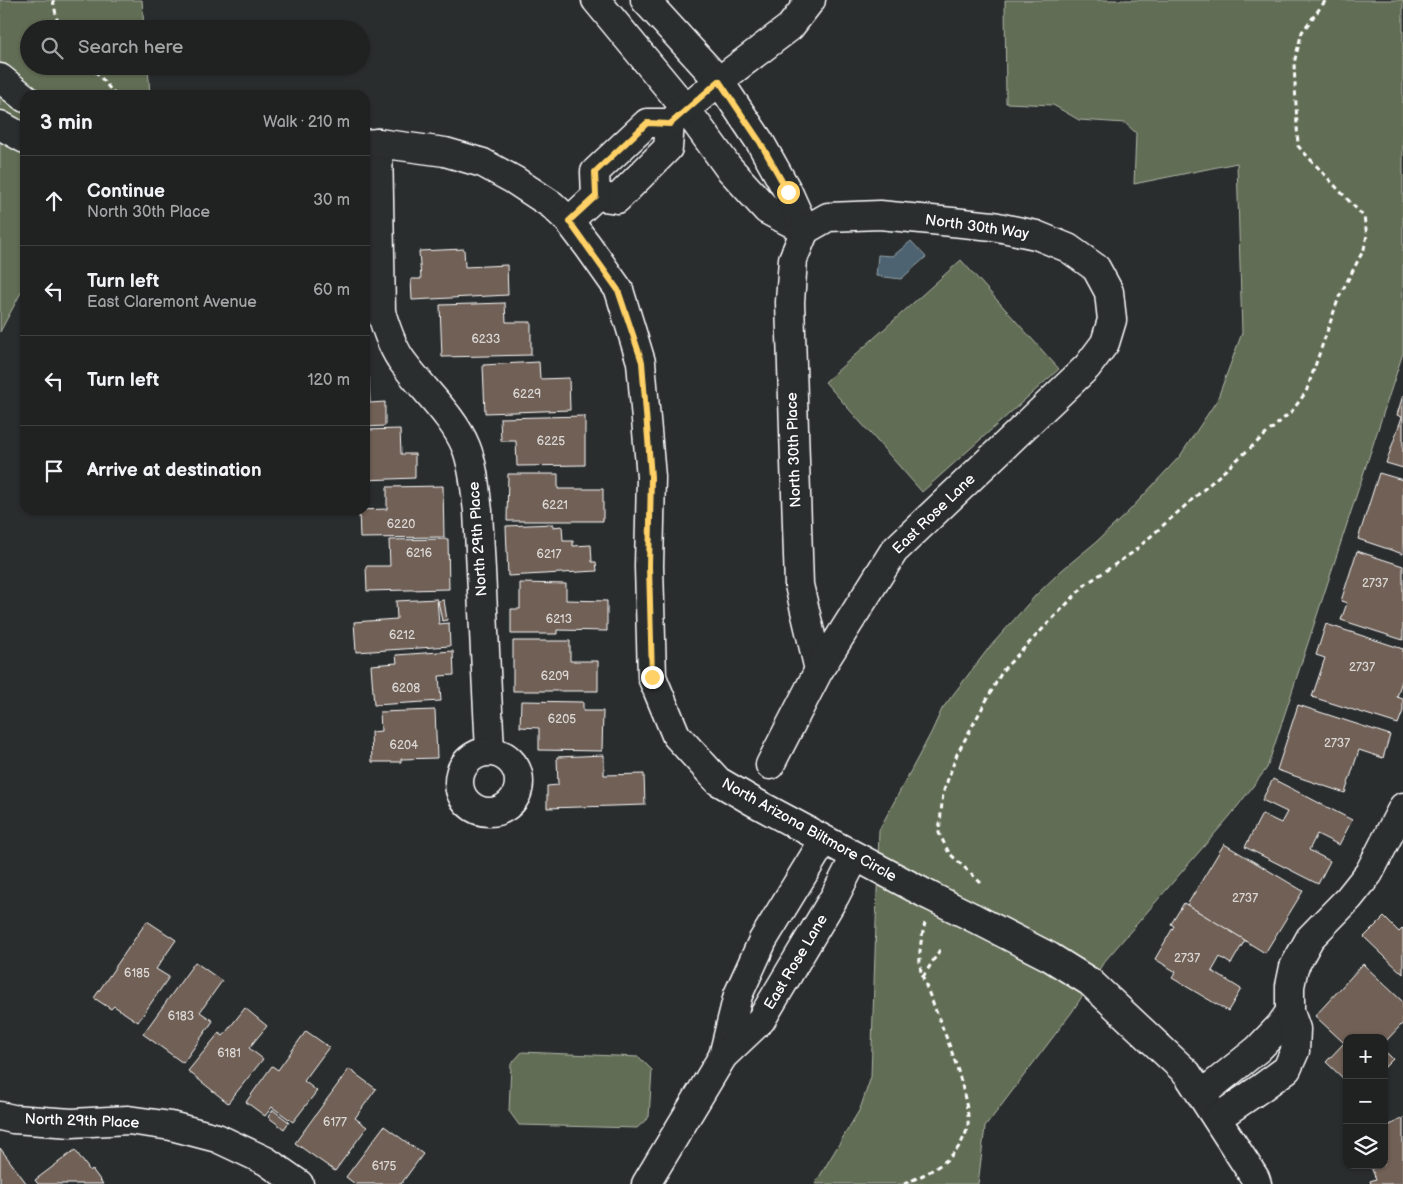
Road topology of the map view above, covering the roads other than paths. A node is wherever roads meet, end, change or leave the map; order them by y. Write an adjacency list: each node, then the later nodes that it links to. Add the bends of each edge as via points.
1 (596, 0): 7 (street)
2 (645, 0): 5 (street)
3 (811, 0): 5 (street, via 790,27)
4 (0, 78): 6 (street)
5 (719, 81): 7 (street); 12 (street, via 760,142)
6 (20, 94)
7 (678, 116): 11 (street, via 647,123 595,172 596,196); 12 (street, via 767,210)
8 (0, 125): 9 (street)
9 (20, 136)
10 (372, 144): 11 (street, North Arizona Biltmore Circle, via 444,152 483,163 552,205); 15 (street, North 29th Place, via 381,312 388,336 399,357 455,427 466,447 473,472)
11 (569, 221): 18 (street, North Arizona Biltmore Circle, via 618,290 642,362 651,477 652,677 676,735 718,781)
12 (805, 230): 13 (street, North 30th Way, via 828,217 880,215 993,226 1044,238 1068,248 1096,268 1109,292 1112,320); 14 (street, North 30th Place, via 793,259 790,302 796,525 799,585)
13 (1106, 343): 14 (street, East Rose Lane, via 1088,367 894,551)
14 (819, 670): 16 (street, East Rose Lane)
15 (490, 751)
16 (770, 765)
17 (1403, 808): 20 (street, via 1369,873 1310,938 1300,954 1290,986)
18 (824, 840): 19 (street, North Arizona Biltmore Circle); 21 (street, East Rose Lane, via 763,940 738,996)
19 (855, 857): 21 (street, East Rose Lane, via 762,1020); 22 (street, North Arizona Biltmore Circle, bridge, via 1050,957 1090,982 1187,1073)
20 (1290, 1012): 22 (street, via 1258,1049); 24 (street, via 1296,1029 1295,1051 1288,1069)
21 (723, 1056): 26 (street, East Rose Lane)
22 (1202, 1094): 24 (street, North Arizona Biltmore Circle)
23 (0, 1116): 25 (street, North 29th Place, via 72,1122 128,1120 170,1126 217,1138 266,1161)
24 (1217, 1118): 27 (street, North Arizona Biltmore Circle)
25 (300, 1184)
26 (646, 1184)
27 (1258, 1184)

